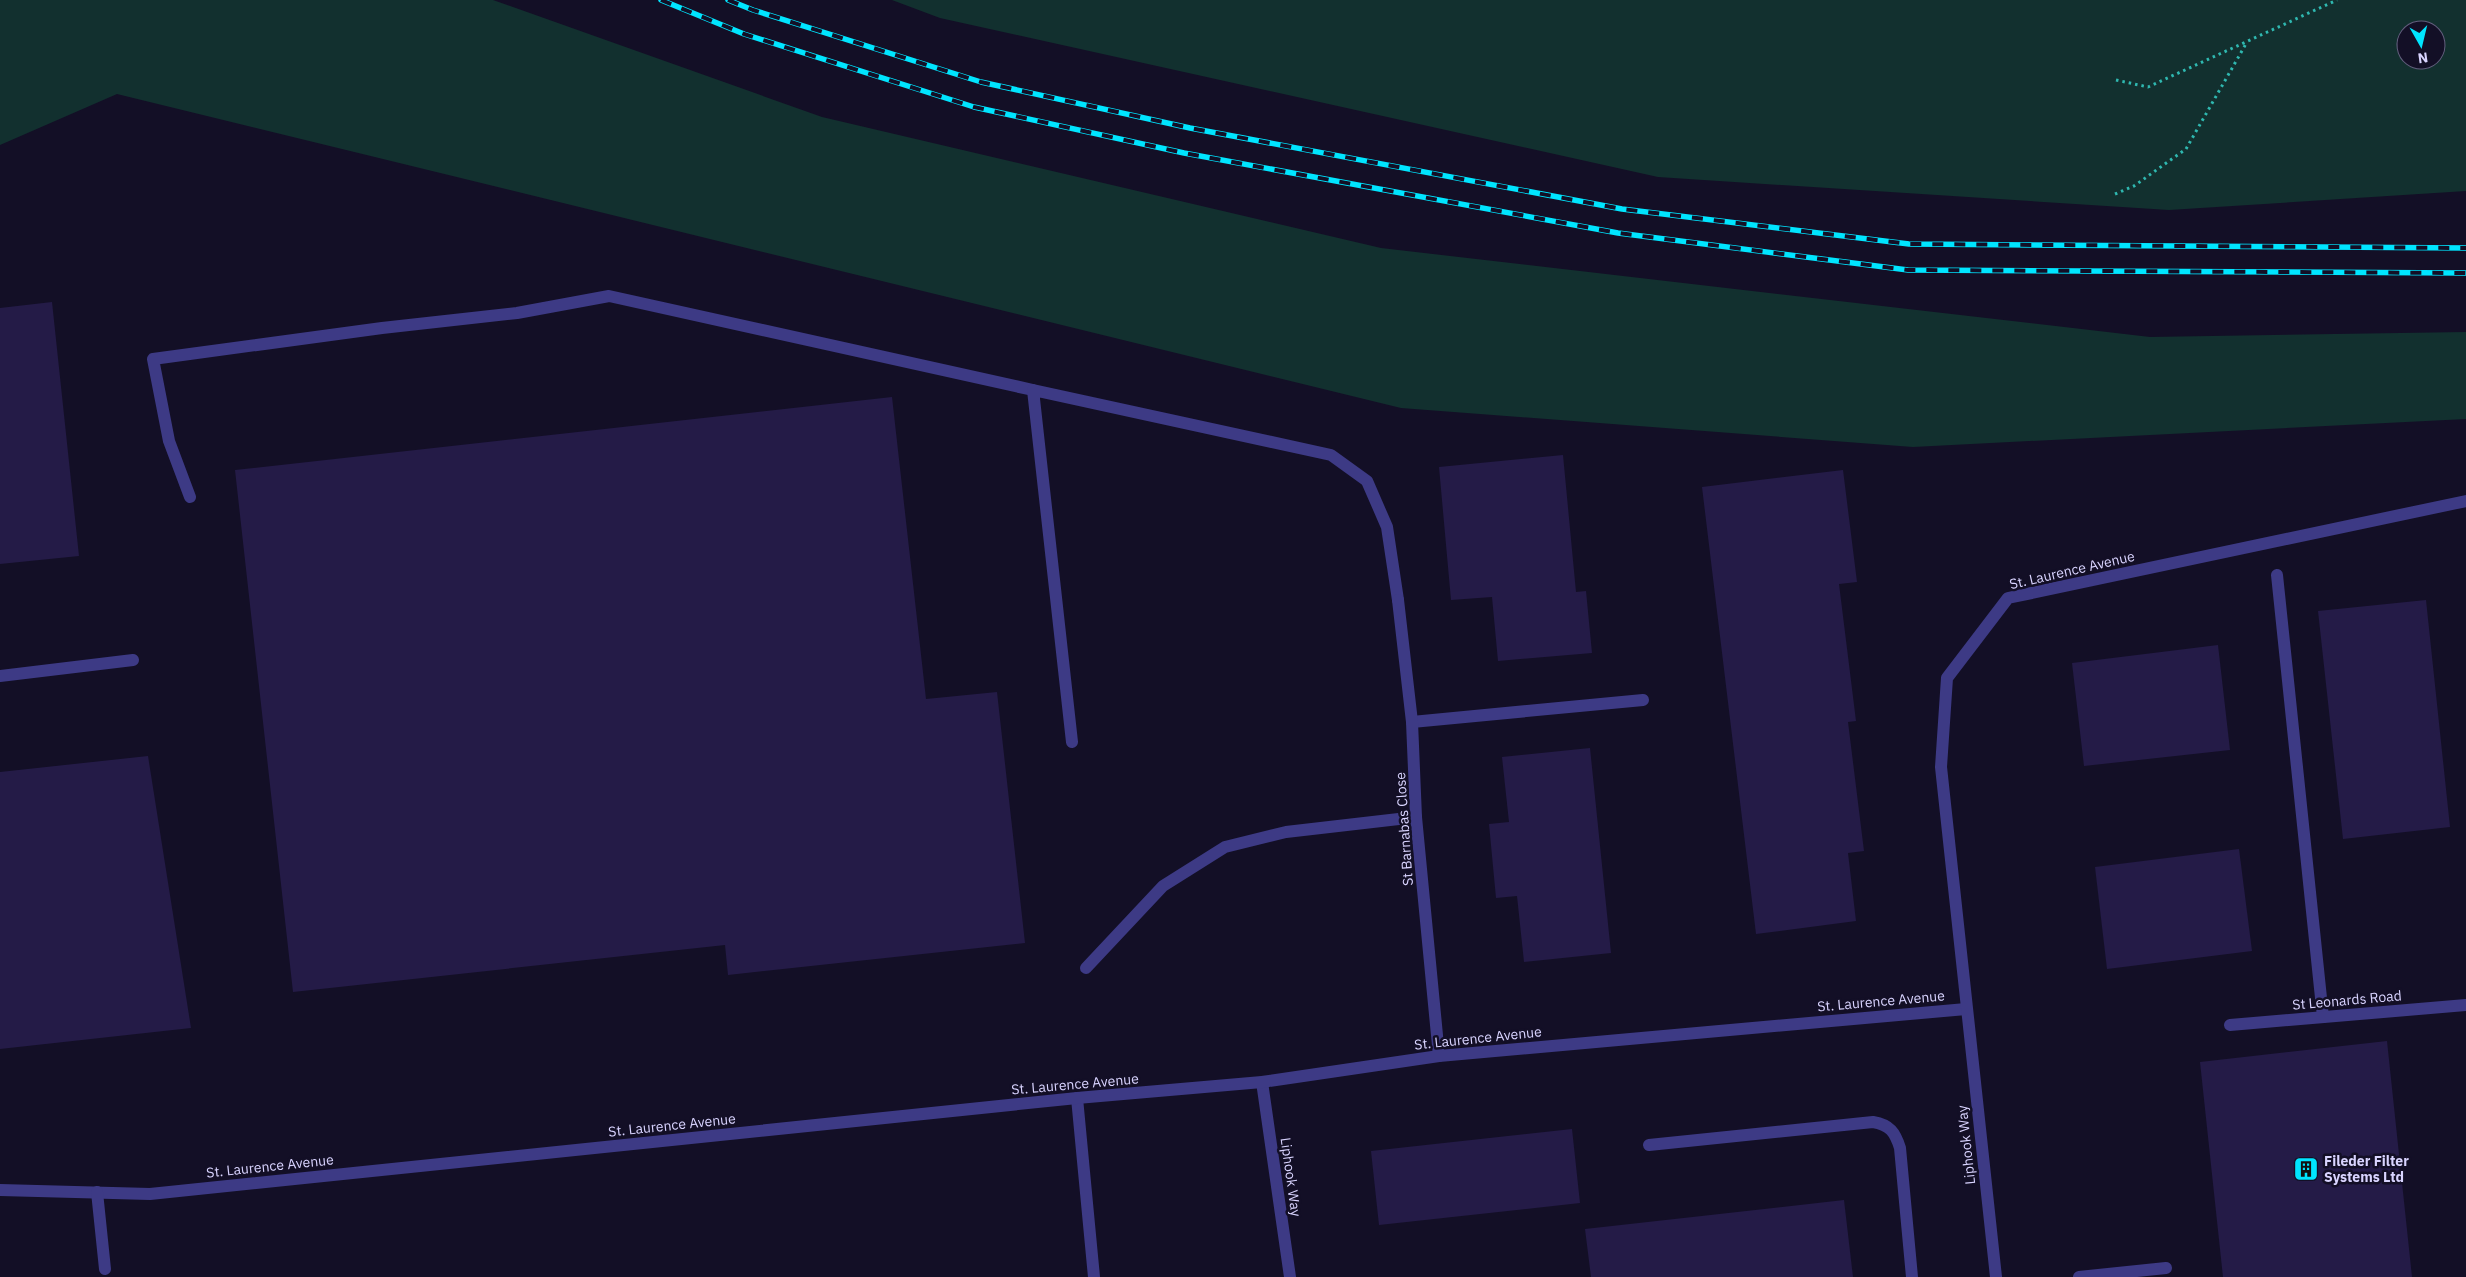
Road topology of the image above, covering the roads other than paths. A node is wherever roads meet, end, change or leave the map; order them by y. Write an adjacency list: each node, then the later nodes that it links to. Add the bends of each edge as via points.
1 (1033, 390): 2 (street, St Barnabas Close, via 609,296 517,313 154,359 169,441); 8 (street, St Barnabas Close, via 1330,455 1367,481 1387,527); 9 (street)
2 (190, 497)
3 (2466, 501): 13 (street, St. Laurence Avenue, via 2008,598 1947,678 1941,766)
4 (2277, 575): 14 (street)
5 (133, 660): 6 (street)
6 (0, 676)
7 (1643, 700): 8 (street)
8 (1412, 722): 10 (street, St Barnabas Close)
9 (1072, 742)
10 (1416, 817): 11 (street, via 1286,832 1225,847 1163,886); 16 (street, St Barnabas Close)
11 (1086, 968)
12 (2466, 1006): 14 (street, St Leonards Road)
13 (1966, 1009): 16 (street, St. Laurence Avenue); 27 (street, Liphook Way)
14 (2323, 1018): 15 (street, St Leonards Road)
15 (2230, 1025)
16 (1439, 1056): 17 (street, St. Laurence Avenue)
17 (1262, 1082): 18 (street, St. Laurence Avenue); 25 (street, Liphook Way)
18 (1077, 1098): 21 (street, St. Laurence Avenue, via 150,1194); 24 (street)
19 (1648, 1145): 26 (street, via 1874,1122 1886,1124 1896,1134 1900,1148)
20 (0, 1190): 21 (street, St. Laurence Avenue)
21 (97, 1192): 22 (street)
22 (105, 1268)
23 (2166, 1268): 28 (street)
24 (1094, 1277)
25 (1290, 1277)
26 (1912, 1277)
27 (1996, 1277)
28 (2079, 1277)

